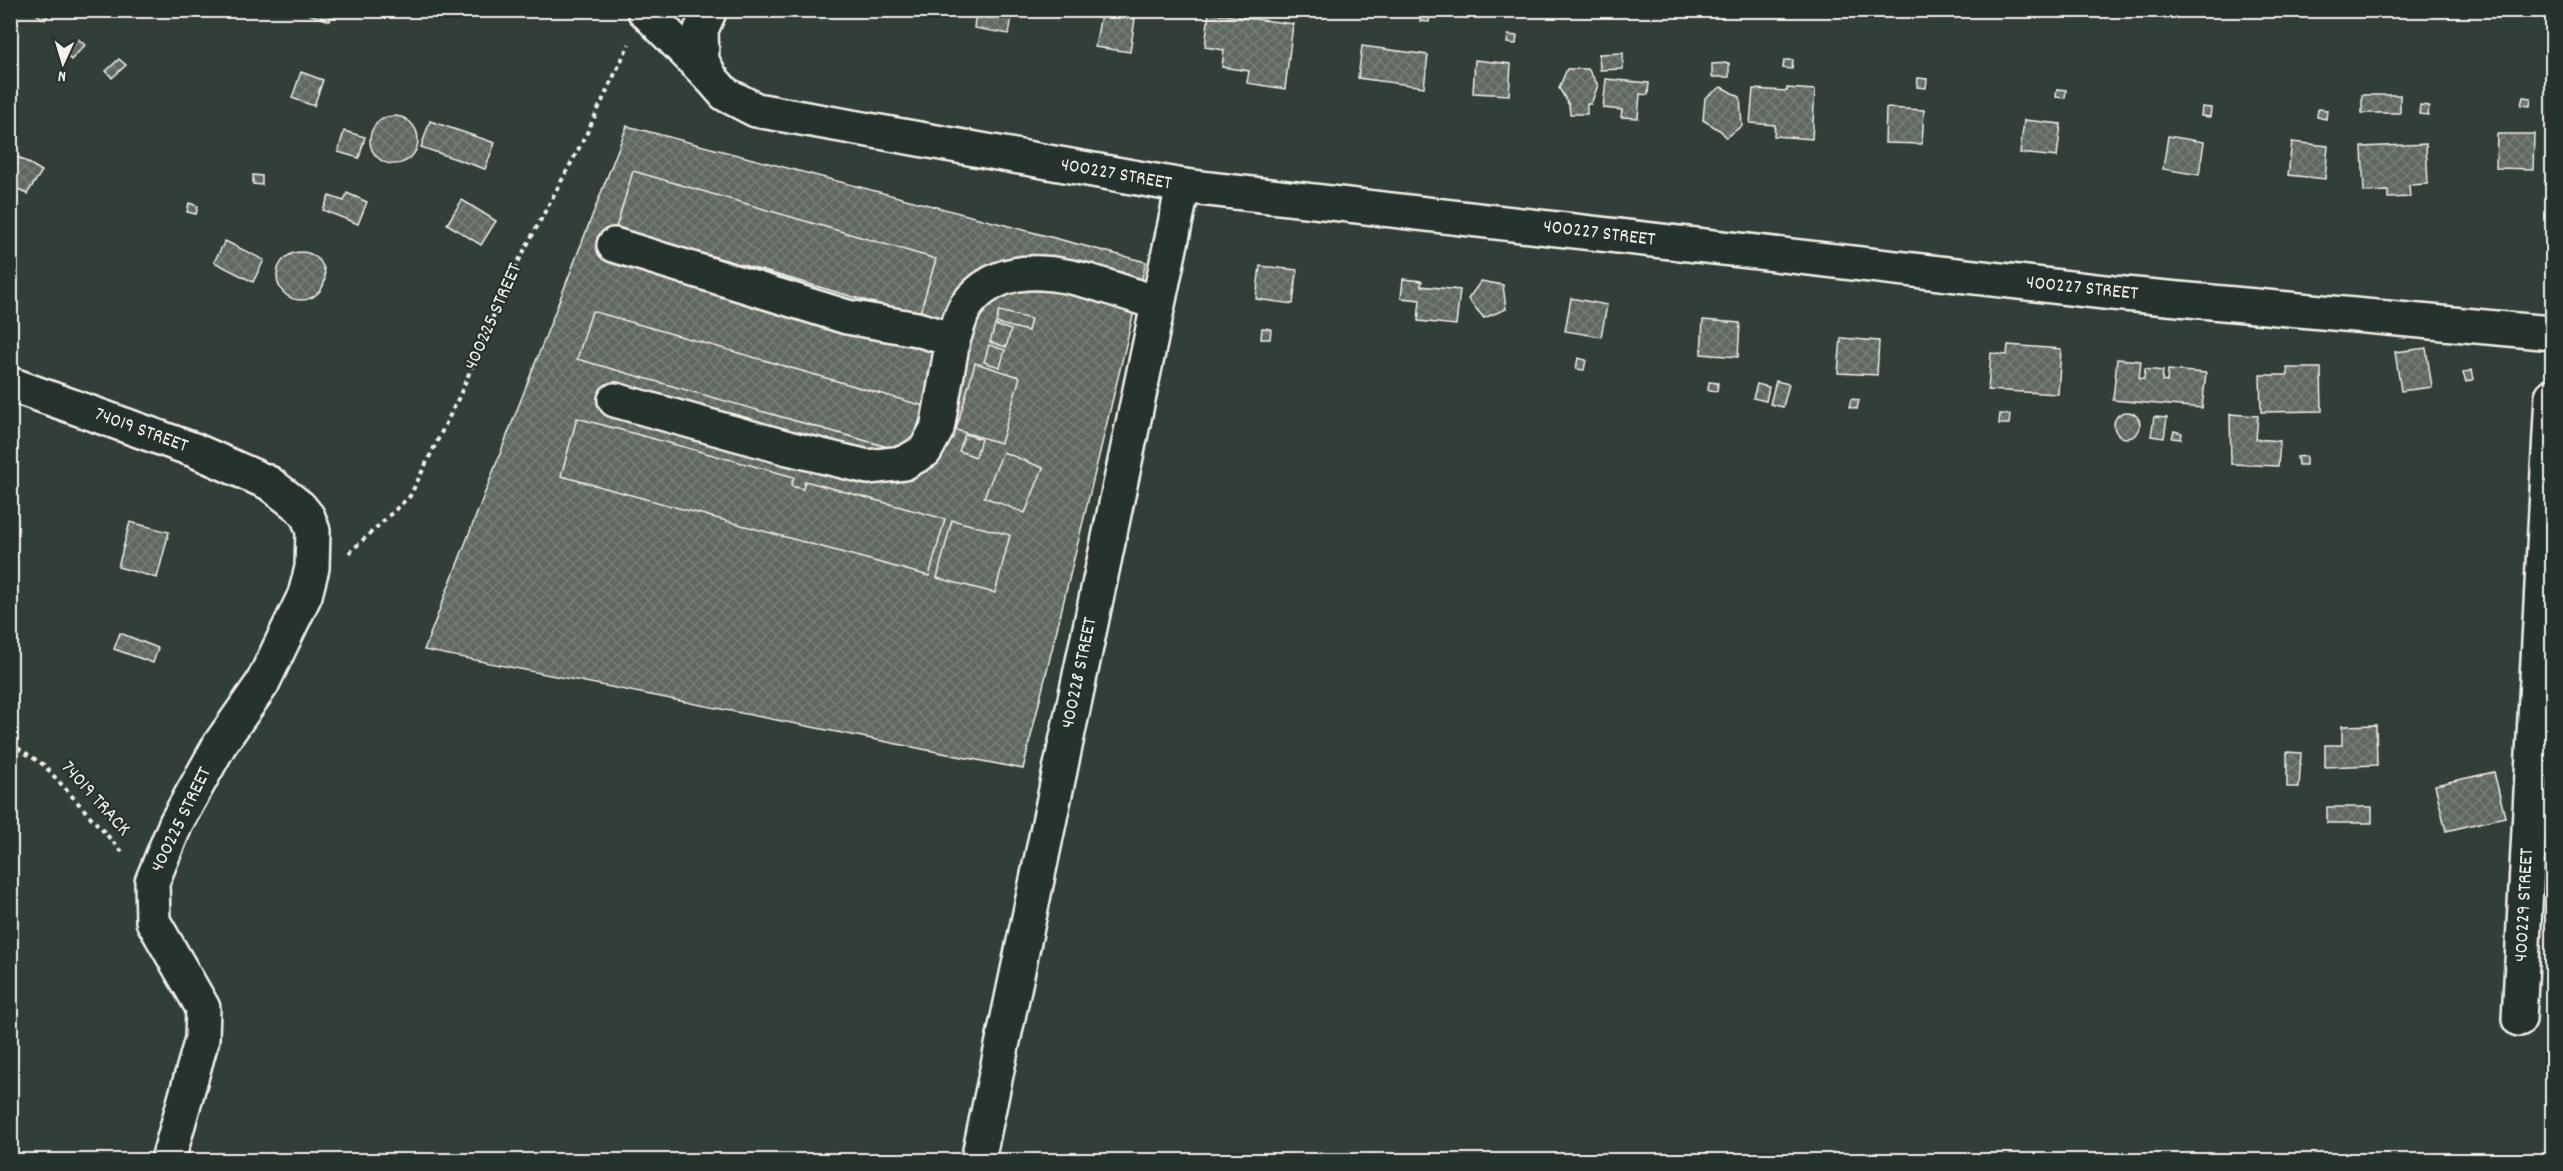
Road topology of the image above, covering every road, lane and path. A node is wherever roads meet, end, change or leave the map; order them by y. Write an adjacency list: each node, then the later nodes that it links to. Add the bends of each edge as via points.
1 (644, 11): 3 (street); 13 (path, 400225 STREET, via 586,135 509,279 459,397 410,496)
2 (705, 20): 3 (street, 400227 STREET, via 702,61)
3 (711, 78): 4 (street, 400227 STREET, via 725,94 756,110)
4 (1183, 186): 6 (street, 400228 STREET); 7 (street, 400227 STREET, via 2113,293)
5 (614, 245): 8 (street, via 847,317)
6 (1158, 303): 8 (street, via 1059,274 1002,276 980,290 965,308); 19 (street, 400228 STREET)
7 (2553, 333)
8 (953, 340): 11 (street, via 937,429 925,451 904,463 868,467)
9 (10, 384): 12 (street, 74019 STREET, via 195,450)
10 (2553, 396): 15 (street, 400229 STREET)
11 (615, 400)
12 (269, 483): 16 (street, 400225 STREET, via 300,507 313,531 312,568 305,595 262,684 220,744 176,823)
13 (345, 557)
14 (10, 743): 16 (path, 74019 TRACK, via 44,765)
15 (2542, 746): 17 (street, 400229 STREET)
16 (152, 882): 18 (street, 400225 STREET, via 153,921 203,1008 202,1039)
17 (2519, 1019)
18 (168, 1161)
19 (978, 1161)

